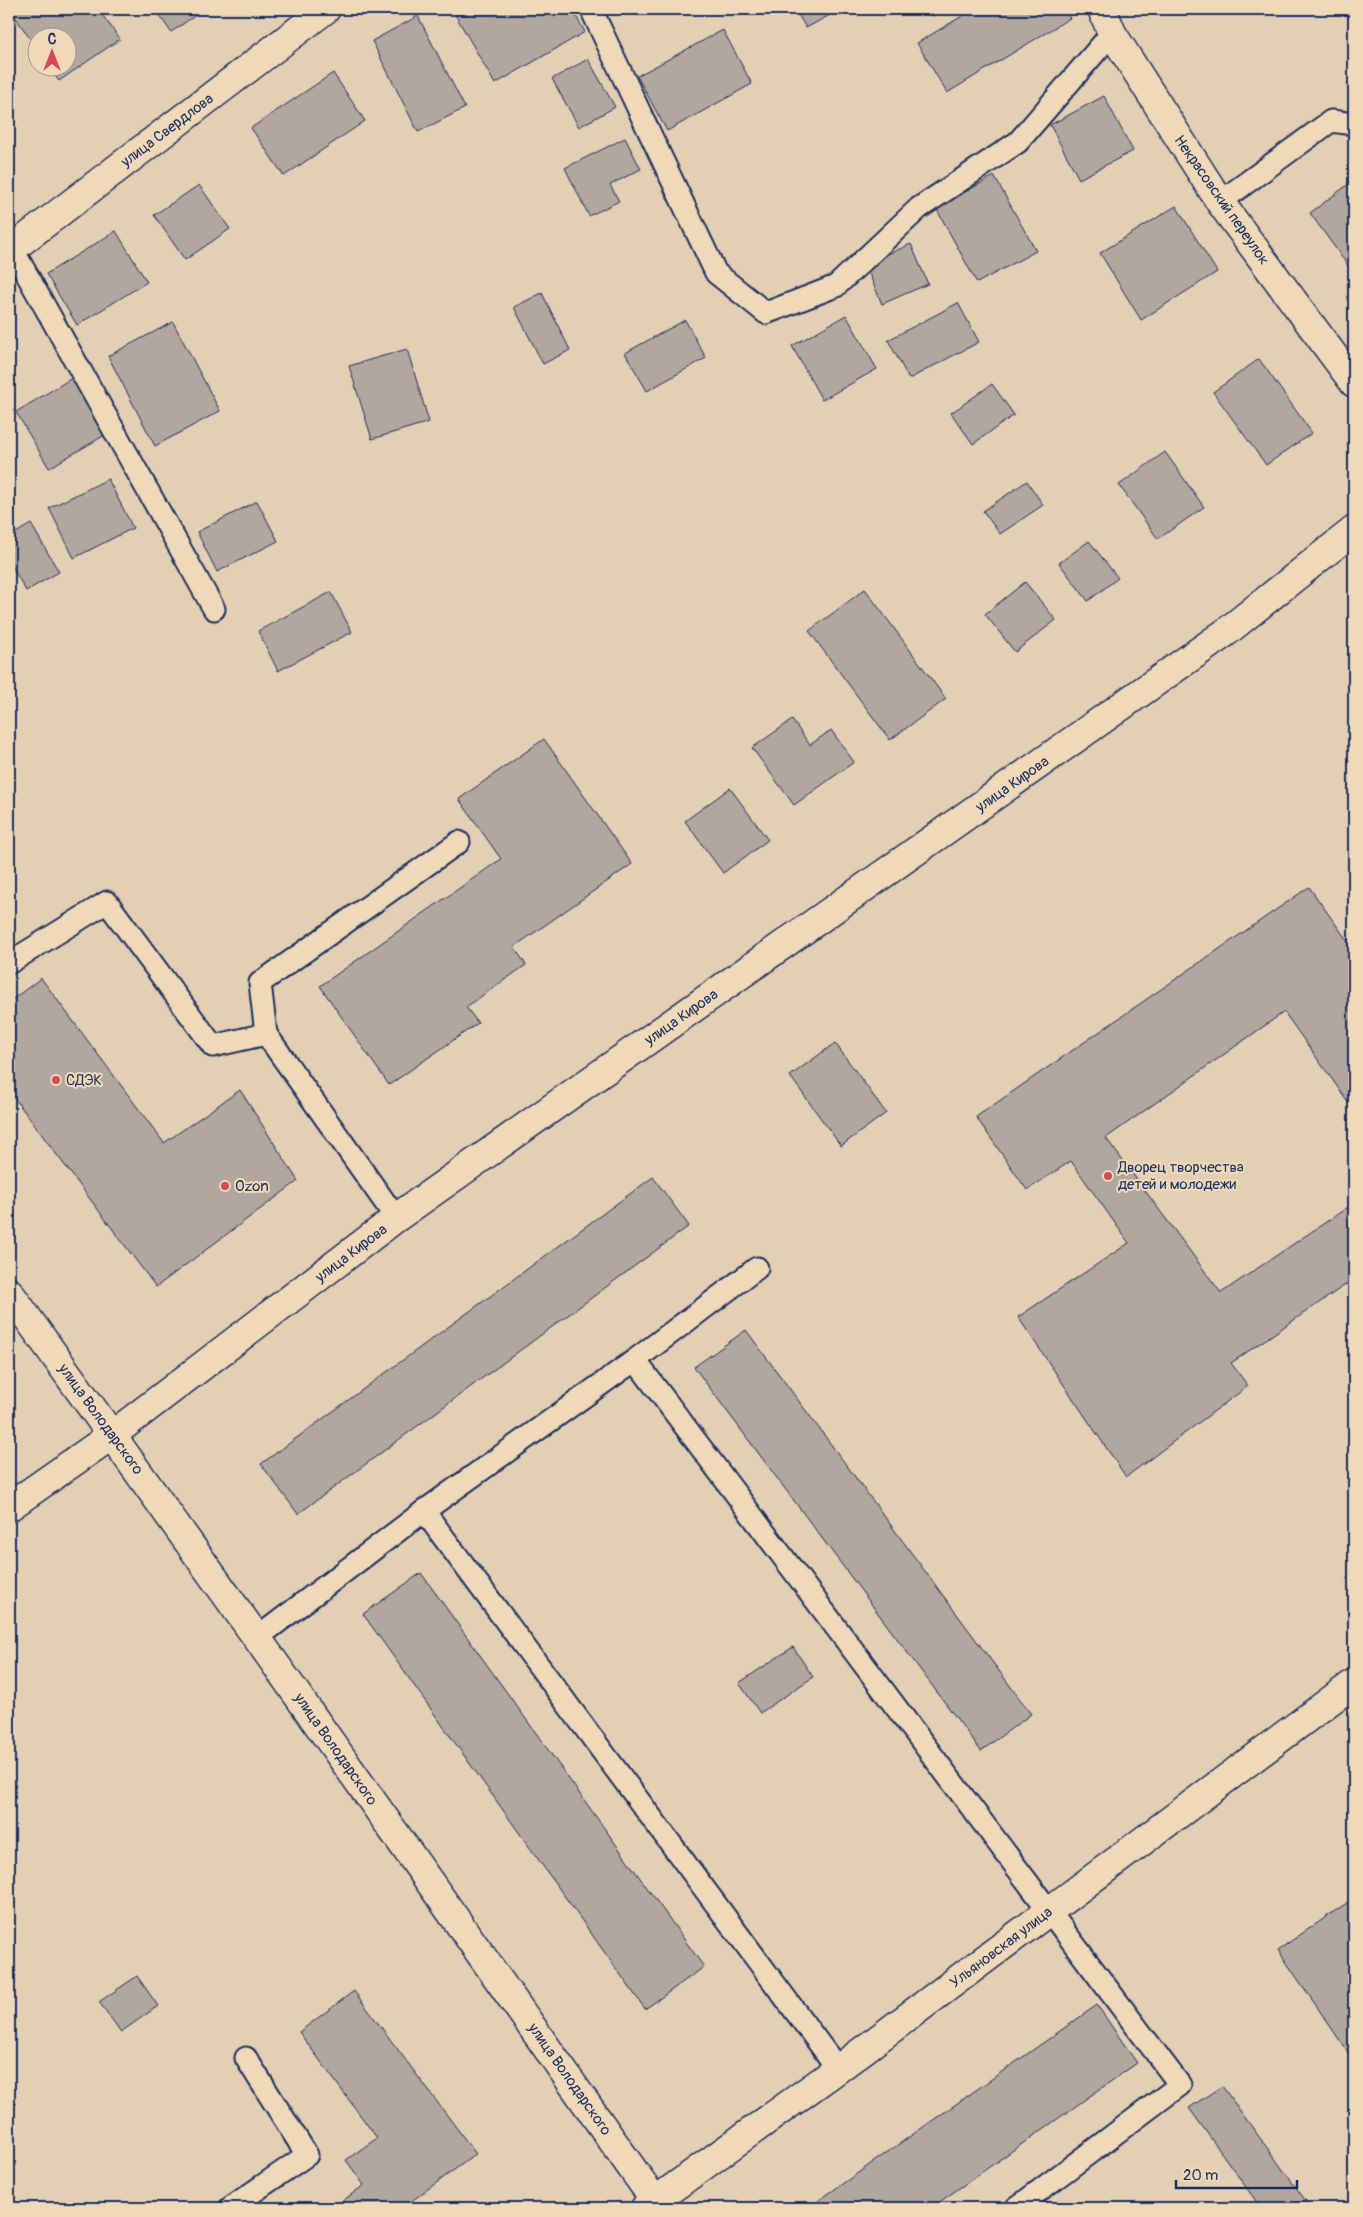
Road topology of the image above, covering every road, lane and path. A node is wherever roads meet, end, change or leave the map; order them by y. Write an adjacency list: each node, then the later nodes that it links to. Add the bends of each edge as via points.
1 (326, 9): 6 (street, улица Свердлова)
2 (590, 9): 3 (lane, via 716,273 766,313 836,286 919,208 1018,142)
3 (1107, 21): 5 (street, Некрасовский переулок)
4 (1354, 124): 5 (lane, via 1331,121)
5 (1220, 202): 7 (street, Некрасовский переулок)
6 (10, 249): 9 (lane)
7 (1354, 383)
8 (1354, 530): 13 (street, улица Кирова, via 1225,633)
9 (214, 609)
10 (459, 842): 12 (lane, via 260,983)
11 (9, 963): 12 (lane, via 107,902 213,1046)
12 (266, 1034): 13 (lane)
13 (396, 1218): 17 (street, улица Кирова)
14 (757, 1268): 16 (lane)
15 (9, 1292): 17 (street, улица Володарского)
16 (635, 1360): 19 (lane); 22 (lane)
17 (112, 1435): 18 (street, улица Кирова); 20 (street, улица Володарского)
18 (9, 1507)
19 (424, 1511): 20 (lane); 24 (lane)
20 (257, 1638): 25 (street, улица Володарского)
21 (1354, 1683): 22 (street, Ульяновская улица)
22 (1050, 1910): 24 (street, Ульяновская улица); 27 (lane, via 1180,2085)
23 (246, 2058): 26 (lane, via 307,2155)
24 (838, 2070): 25 (street, Ульяновская улица)
25 (653, 2206)
26 (230, 2208)
27 (1016, 2208)

